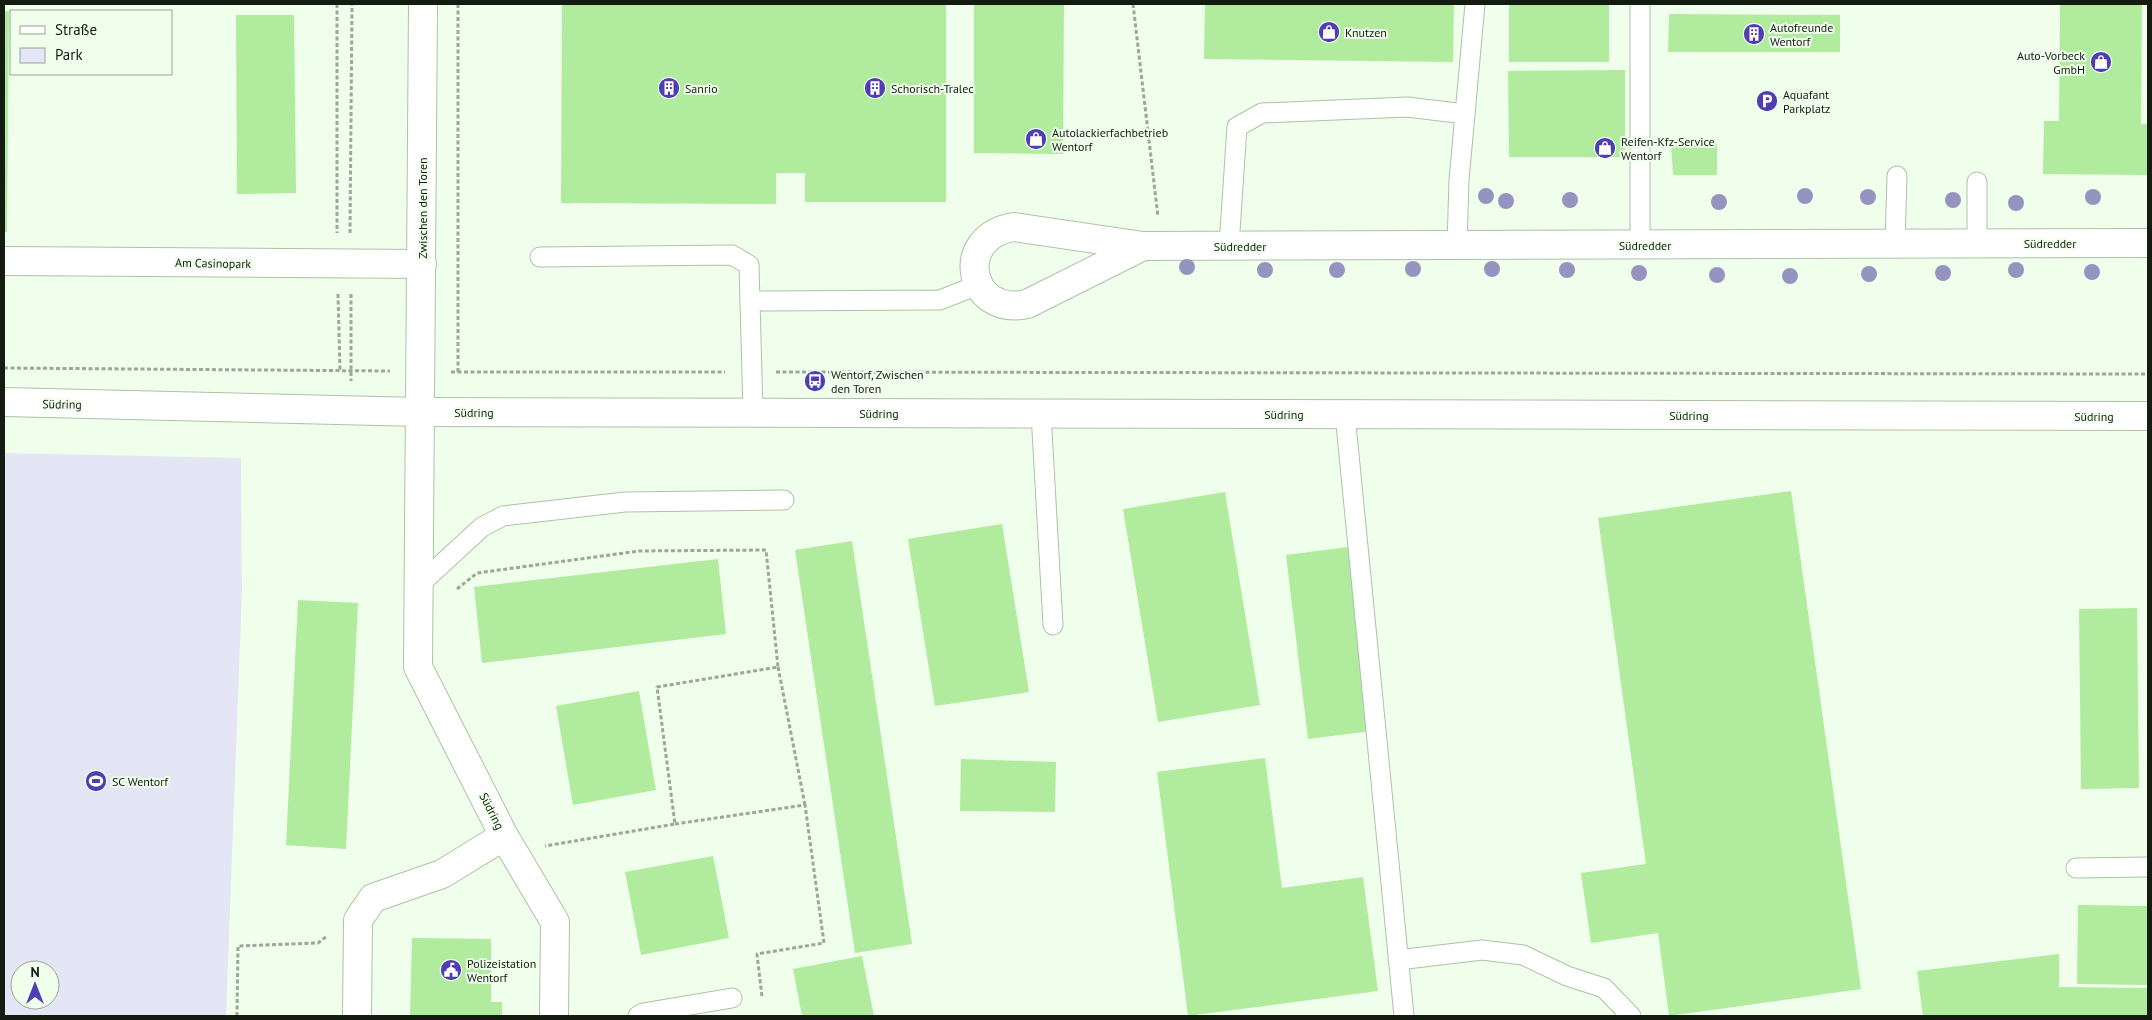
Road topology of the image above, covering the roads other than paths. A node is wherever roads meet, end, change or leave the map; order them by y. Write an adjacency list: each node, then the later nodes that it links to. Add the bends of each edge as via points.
1 (423, 4): 16 (street, Zwischen den Toren)
2 (1475, 4): 4 (lane)
3 (1640, 4): 9 (lane)
4 (1465, 114): 12 (lane, via 1407,106 1262,113 1236,127); 13 (lane)
5 (1897, 176): 10 (lane)
6 (1977, 182): 8 (lane)
7 (2148, 242): 8 (street, Südredder)
8 (1977, 243): 10 (street, Südredder)
9 (1640, 244): 10 (street, Südredder); 13 (street, Südredder)
10 (1895, 244)
11 (1143, 246): 12 (street, Südredder); 17 (street, Südredder, via 1028,304 997,303); 17 (street, Südredder, via 1021,227 1000,229 983,241 978,251 974,262)
12 (1229, 246): 13 (street, Südredder)
13 (1458, 246)
14 (540, 258): 18 (lane, via 732,255 749,265)
15 (4, 260): 16 (street, Am Casinopark)
16 (422, 264): 20 (street, Zwischen den Toren)
17 (978, 284): 18 (lane, via 940,300)
18 (750, 301): 21 (lane)
19 (4, 402): 20 (street, Südring)
20 (420, 412): 21 (street, Südring); 26 (street, Südring)
21 (753, 412): 22 (street, Südring)
22 (1041, 413): 23 (street, Südring); 27 (lane)
23 (1345, 414): 24 (street, Südring); 31 (lane)
24 (2148, 416)
25 (784, 500): 26 (lane, via 624,502 503,516 482,527)
26 (419, 585): 28 (street, Südring, via 418,667)
27 (1053, 625)
28 (508, 844): 33 (street, Südring, via 442,874 373,898 358,920); 34 (street, Südring, via 554,922)
29 (2148, 867): 30 (lane)
30 (2076, 868)
31 (1398, 960): 36 (lane); 37 (lane, via 1482,950 1523,955 1566,976 1604,988)
32 (732, 998): 35 (lane)
33 (357, 1016)
34 (554, 1016)
35 (638, 1016)
36 (1404, 1016)
37 (1631, 1016)

